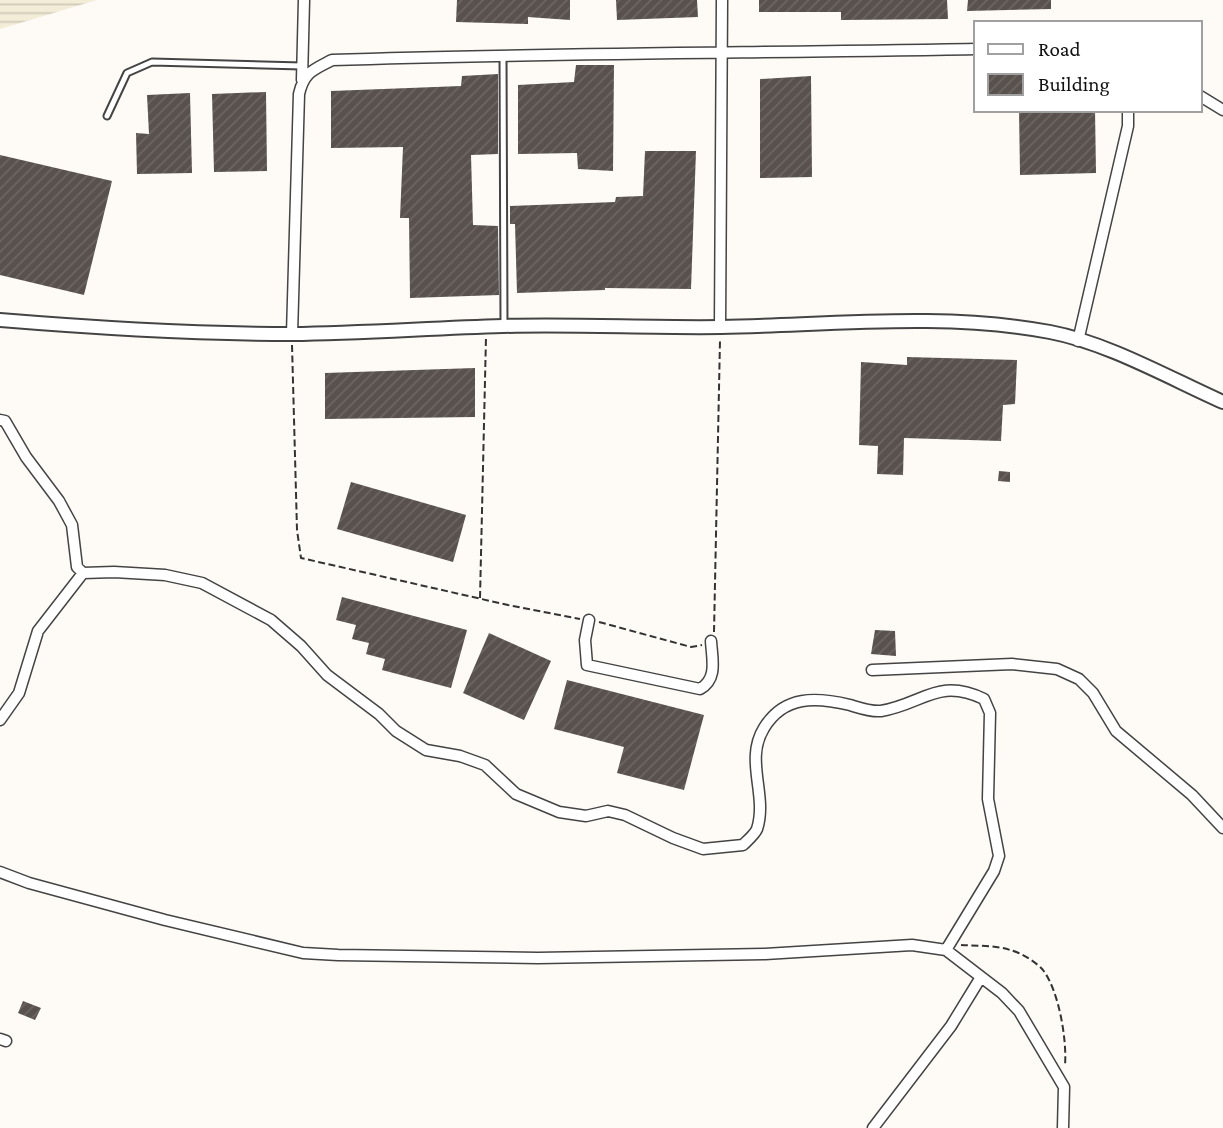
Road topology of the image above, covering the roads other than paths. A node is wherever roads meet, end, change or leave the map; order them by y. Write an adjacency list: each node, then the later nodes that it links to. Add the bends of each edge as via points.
1 (304, 0): 6 (street)
2 (722, 0): 4 (street)
3 (974, 49): 4 (street)
4 (723, 54): 5 (street); 14 (street)
5 (503, 55): 7 (street, via 332,60); 13 (lane)
6 (302, 66): 7 (street); 11 (lane, via 152,62 127,73)
7 (302, 80): 15 (street)
8 (1202, 97): 9 (street)
9 (1223, 110)
10 (1128, 112): 16 (street)
11 (107, 116)
12 (0, 320): 15 (street, via 157,332)
13 (504, 326): 14 (street); 15 (street)
14 (720, 327): 16 (street, via 916,321 1020,328)
15 (292, 334)
16 (1079, 341): 17 (street)
17 (1223, 402)
18 (0, 420): 19 (street, via 59,501 72,525 77,567)
19 (83, 573): 23 (street, via 38,632 19,693); 26 (street, via 166,575 202,583 271,620 327,675 426,750 485,765 516,794 559,812 625,814 703,849 743,845 757,830 760,808 754,761 760,734 787,705 814,699 875,712 940,690 970,692 984,699 990,713 988,799 999,856 994,872)
20 (589, 620): 21 (street, via 587,666 700,689 712,676)
21 (711, 641)
22 (872, 670): 24 (street, via 1012,664 1057,669 1079,679 1116,732 1192,795)
23 (0, 720)
24 (1223, 828)
25 (0, 873): 26 (street, via 165,920 303,953 338,956 538,958 912,945)
26 (946, 950): 27 (street)
27 (981, 977): 28 (street, via 951,1026); 29 (street, via 1019,1012 1064,1087)
28 (873, 1128)
29 (1063, 1128)

